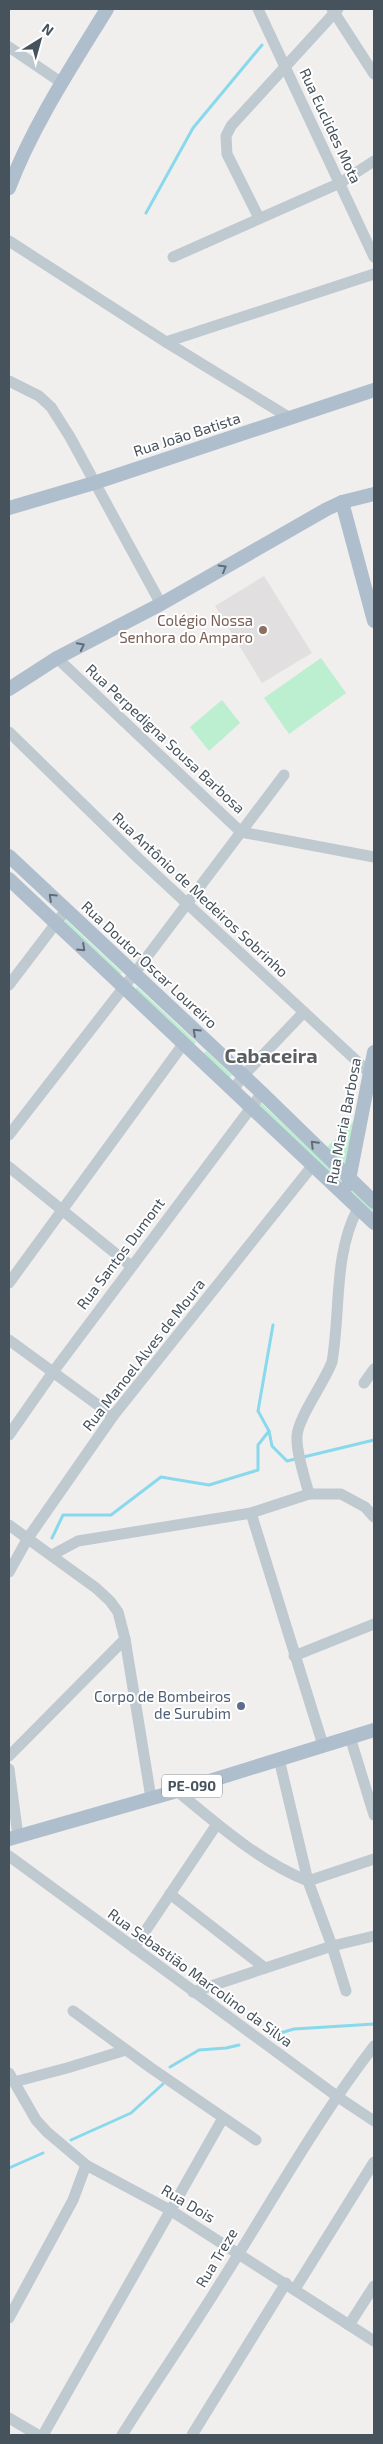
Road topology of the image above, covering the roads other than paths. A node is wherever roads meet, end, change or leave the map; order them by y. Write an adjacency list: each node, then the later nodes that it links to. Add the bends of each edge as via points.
1 (107, 9): 7 (main road)
2 (258, 9): 5 (street, Rua Euclides Mota)
3 (335, 10): 5 (street); 6 (street)
4 (9, 47): 7 (street)
5 (285, 66): 9 (street, Rua Euclides Mota); 11 (street, via 231,126 226,136 227,154)
6 (374, 74)
7 (62, 83): 10 (main road)
8 (374, 160): 9 (street)
9 (340, 183): 11 (street); 14 (street, Rua Euclides Mota)
10 (9, 188)
11 (259, 218): 13 (street)
12 (9, 241): 16 (street)
13 (173, 257)
14 (374, 257)
15 (374, 274): 16 (street)
16 (166, 342): 19 (street)
17 (9, 381): 20 (street, via 40,396 51,407)
18 (374, 390): 19 (main road, Rua João Batista)
19 (290, 418): 20 (main road, Rua João Batista)
20 (94, 483): 23 (main road, Rua João Batista); 24 (street)
21 (374, 494): 22 (main road)
22 (342, 502): 24 (main road, one-way to 22); 25 (main road)
23 (9, 508)
24 (160, 604): 26 (main road, one-way to 24)
25 (374, 621)
26 (57, 658): 27 (main road); 30 (street, Rua Perpedigna Sousa Barbosa)
27 (9, 689)
28 (9, 732): 34 (street, Rua Antônio de Medeiros Sobrinho)
29 (284, 775): 30 (street)
30 (242, 832): 32 (street, Rua Perpedigna Sousa Barbosa); 34 (street)
31 (9, 856): 35 (main road, Rua Doutor Oscar Loureiro, one-way to 31)
32 (374, 857)
33 (9, 879): 36 (main road)
34 (186, 903): 37 (street); 40 (street, Rua Antônio de Medeiros Sobrinho)
35 (66, 910): 36 (street); 37 (main road, Rua Doutor Oscar Loureiro)
36 (56, 923): 38 (street); 39 (main road, one-way to 39)
37 (134, 974): 39 (street); 44 (main road, Rua Doutor Oscar Loureiro, one-way to 37)
38 (9, 985)
39 (124, 987): 41 (main road); 48 (street)
40 (304, 1012): 43 (street, Rua Antônio de Medeiros Sobrinho); 44 (street)
41 (184, 1043): 45 (main road); 55 (street)
42 (374, 1052): 43 (main road, Rua Maria Barbosa)
43 (372, 1075): 51 (main road, Rua Maria Barbosa)
44 (243, 1076): 45 (street); 46 (main road, Rua Doutor Oscar Loureiro)
45 (233, 1090): 47 (main road)
46 (262, 1093): 47 (street, Rua Santos Dumont); 51 (main road, Rua Doutor Oscar Loureiro, one-way to 46)
47 (251, 1106): 49 (main road); 57 (street, Rua Santos Dumont)
48 (9, 1135)
49 (313, 1165): 52 (main road); 63 (street, Rua Manoel Alves de Moura)
50 (9, 1167): 55 (street)
51 (350, 1180): 52 (main road, Rua Maria Barbosa); 53 (main road, Rua Doutor Oscar Loureiro)
52 (345, 1196): 54 (main road)
53 (374, 1202)
54 (358, 1208): 56 (main road); 65 (street, via 345,1236 341,1257 332,1362 327,1377 305,1413 297,1436)
55 (62, 1210): 57 (street); 58 (street)
56 (374, 1224)
57 (131, 1266): 61 (street, Rua Santos Dumont)
58 (9, 1284)
59 (9, 1340): 61 (street)
60 (374, 1369): 62 (street)
61 (52, 1372): 63 (street); 64 (street, Rua Santos Dumont)
62 (364, 1383)
63 (113, 1416): 69 (street, Rua Manoel Alves de Moura)
64 (9, 1435)
65 (309, 1494): 66 (street); 67 (street, via 341,1494 365,1507)
66 (251, 1514): 70 (street, via 103,1535 78,1541); 74 (street)
67 (374, 1517)
68 (9, 1525): 69 (street)
69 (28, 1538): 70 (street); 71 (street, Rua Manoel Alves de Moura)
70 (52, 1555): 73 (street, via 110,1601 118,1612)
71 (9, 1572)
72 (374, 1624): 74 (street)
73 (125, 1639): 78 (street); 82 (street)
74 (294, 1656): 77 (street)
75 (374, 1730): 76 (main road, PE-090)
76 (350, 1737): 77 (main road, PE-090); 83 (street)
77 (324, 1746): 79 (main road, PE-090)
78 (9, 1756)
79 (279, 1759): 81 (main road, PE-090); 88 (street)
80 (9, 1769): 85 (street)
81 (177, 1791): 82 (main road, PE-090); 84 (street)
82 (151, 1798): 85 (main road, PE-090)
83 (374, 1815)
84 (217, 1824): 88 (street, via 287,1873); 89 (street)
85 (14, 1838)
86 (9, 1856): 92 (street, Rua Sebastião Marcolino da Silva)
87 (374, 1859): 88 (street)
88 (308, 1881): 91 (street)
89 (170, 1894): 92 (street); 93 (street)
90 (374, 1936): 91 (street)
91 (332, 1946): 93 (street); 94 (street)
92 (134, 1948): 95 (street, Rua Sebastião Marcolino da Silva)
93 (265, 1968): 95 (street)
94 (346, 1991)
95 (193, 1992): 100 (street, Rua Sebastião Marcolino da Silva)
96 (73, 2011): 98 (street)
97 (374, 2046): 100 (street, Rua Treze)
98 (126, 2050): 99 (street); 101 (street)
99 (11, 2077): 105 (street, Rua Dois, via 36,2120)
100 (338, 2097): 102 (street, Rua Sebastião Marcolino da Silva); 107 (street, Rua Treze)
101 (223, 2118): 103 (street); 106 (street)
102 (374, 2121)
103 (256, 2140)
104 (374, 2162): 108 (street)
105 (86, 2165): 106 (street, Rua Dois); 110 (street, via 73,2200)
106 (170, 2210): 107 (street, Rua Dois); 115 (street)
107 (238, 2252): 108 (street, Rua Dois); 116 (street, Rua Treze)
108 (290, 2286): 111 (street, Rua Dois); 117 (street)
109 (374, 2286): 111 (street)
110 (9, 2318)
111 (349, 2325): 112 (street, Rua Dois)
112 (374, 2341)
113 (9, 2418): 114 (street)
114 (38, 2435)
115 (43, 2435)
116 (122, 2435)
117 (192, 2435)

